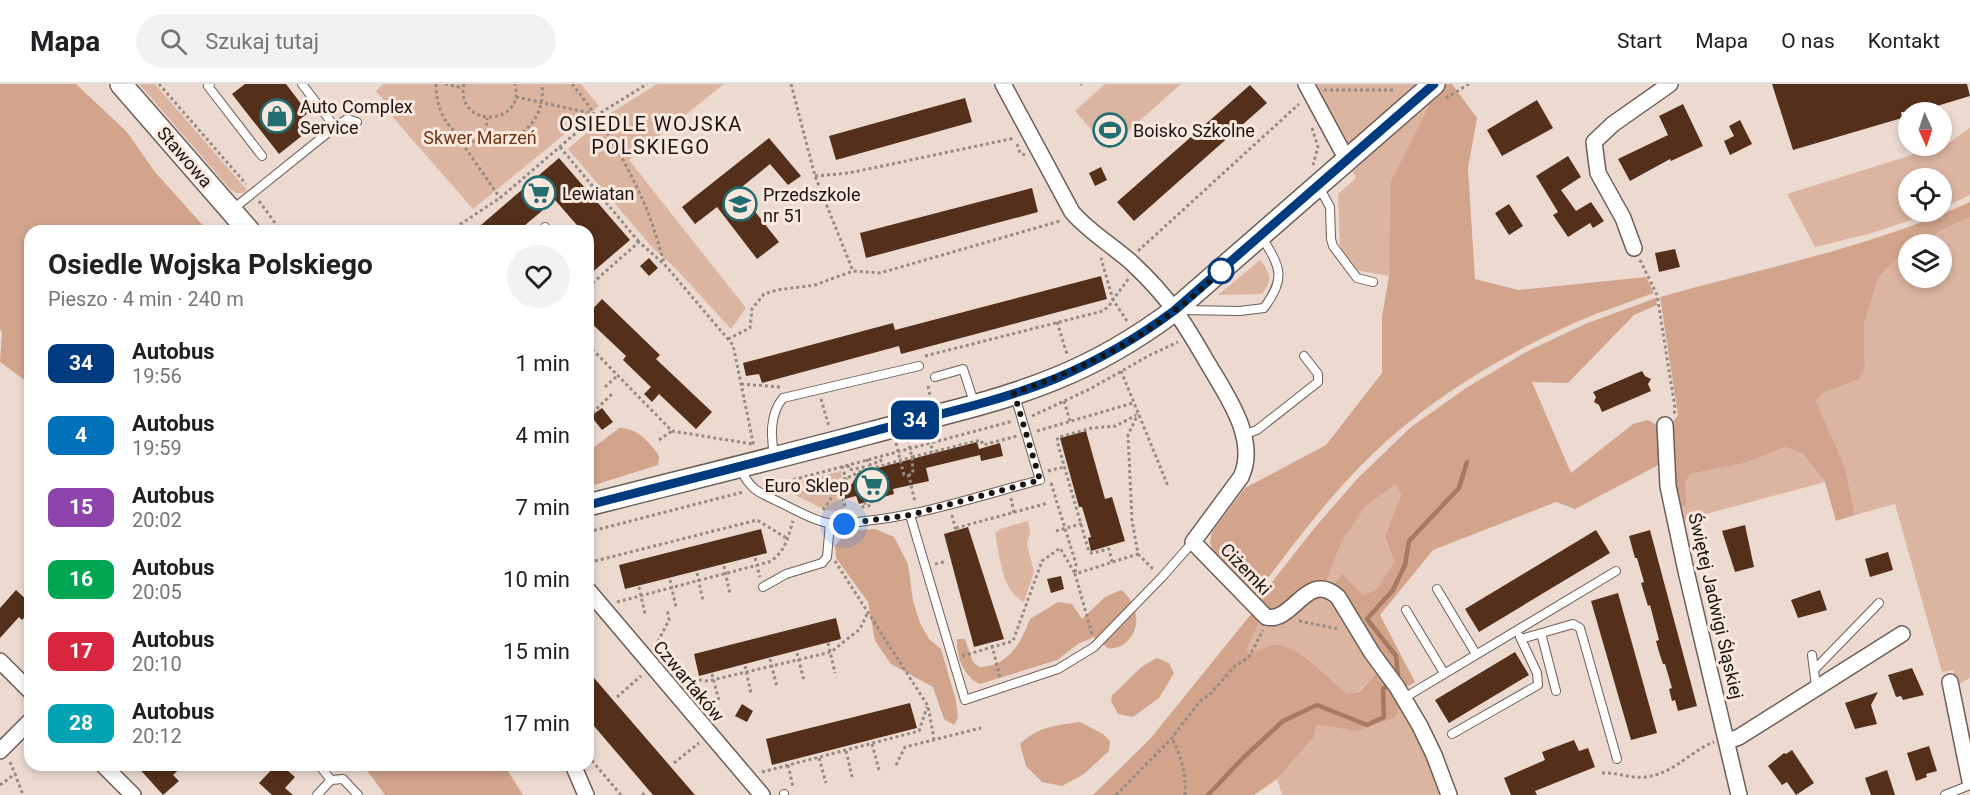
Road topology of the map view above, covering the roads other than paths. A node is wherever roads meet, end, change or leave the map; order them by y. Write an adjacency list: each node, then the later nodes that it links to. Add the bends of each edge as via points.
1 (121, 84): 13 (street, Stawowa)
2 (210, 84): 10 (lane)
3 (302, 84): 9 (lane)
4 (1003, 84): 18 (street, Ciżemki, via 1072,212)
5 (1306, 84): 11 (street)
6 (1434, 84): 11 (street)
7 (1670, 84): 16 (street, via 1594,142 1598,173 1623,218)
8 (357, 122): 9 (lane, via 347,118)
9 (335, 127): 13 (lane)
10 (262, 156)
11 (1347, 160): 12 (street)
12 (1315, 179): 15 (street); 17 (lane, via 1330,207 1333,246 1357,278)
13 (232, 210): 14 (street, Stawowa)
14 (244, 225)
15 (1261, 236): 18 (street); 18 (lane, via 1279,270 1277,289 1264,308)
16 (1634, 248)
17 (1373, 282)
18 (1175, 310): 22 (street, via 1089,363); 25 (street, Ciżemki, via 1232,406)
19 (1304, 356): 25 (lane, via 1318,374 1318,382 1257,430)
20 (919, 366): 26 (lane, via 783,398 775,408)
21 (935, 376): 23 (lane, via 963,369)
22 (1014, 393): 23 (street); 29 (lane, via 1040,480)
23 (975, 405): 26 (street)
24 (1665, 425): 55 (street, Świętej Jadwigi Śląskiej, via 1671,496)
25 (1243, 435): 31 (street, Ciżemki, via 1246,466 1241,477)
26 (773, 451): 27 (street)
27 (743, 459): 28 (street); 30 (lane, via 746,480 754,490)
28 (594, 503)
29 (910, 515): 30 (lane); 31 (lane, via 964,700 1059,669 1094,647)
30 (830, 523): 33 (lane, via 827,557 822,563 786,574)
31 (1193, 542): 50 (street, Ciżemki, via 1271,617 1314,590 1327,590 1338,597)
32 (1616, 571): 38 (lane)
33 (763, 587)
34 (1437, 589): 42 (lane)
35 (594, 597): 67 (street, Czwartaków)
36 (1879, 603): 45 (lane)
37 (1406, 610): 46 (lane)
38 (1517, 630): 41 (lane); 42 (lane)
39 (1541, 633): 41 (lane); 51 (lane); 57 (lane, via 1573,624 1580,628)
40 (1902, 634): 49 (street)
41 (1521, 639): 53 (lane, via 1537,674 1538,686)
42 (1476, 654): 46 (lane)
43 (1812, 655): 45 (lane)
44 (0, 660): 48 (street)
45 (1814, 670): 49 (lane)
46 (1444, 673): 50 (lane)
47 (1950, 682): 54 (street)
48 (24, 685)
49 (1816, 686): 55 (street)
50 (1396, 687): 68 (street, Ciżemki, via 1434,755)
51 (1556, 691)
52 (24, 728): 56 (street)
53 (1452, 734)
54 (1965, 734): 62 (street)
55 (1728, 741): 69 (street, Świętej Jadwigi Śląskiej)
56 (0, 751)
57 (1617, 759)
58 (109, 771): 63 (street)
59 (324, 771): 61 (lane)
60 (576, 771): 66 (street)
61 (331, 780): 64 (lane); 65 (lane, via 343,779)
62 (1970, 783): 70 (lane)
63 (133, 795)
64 (317, 795)
65 (358, 795)
66 (586, 795)
67 (762, 795)
68 (1449, 795)
69 (1739, 795)
70 (1945, 795)

